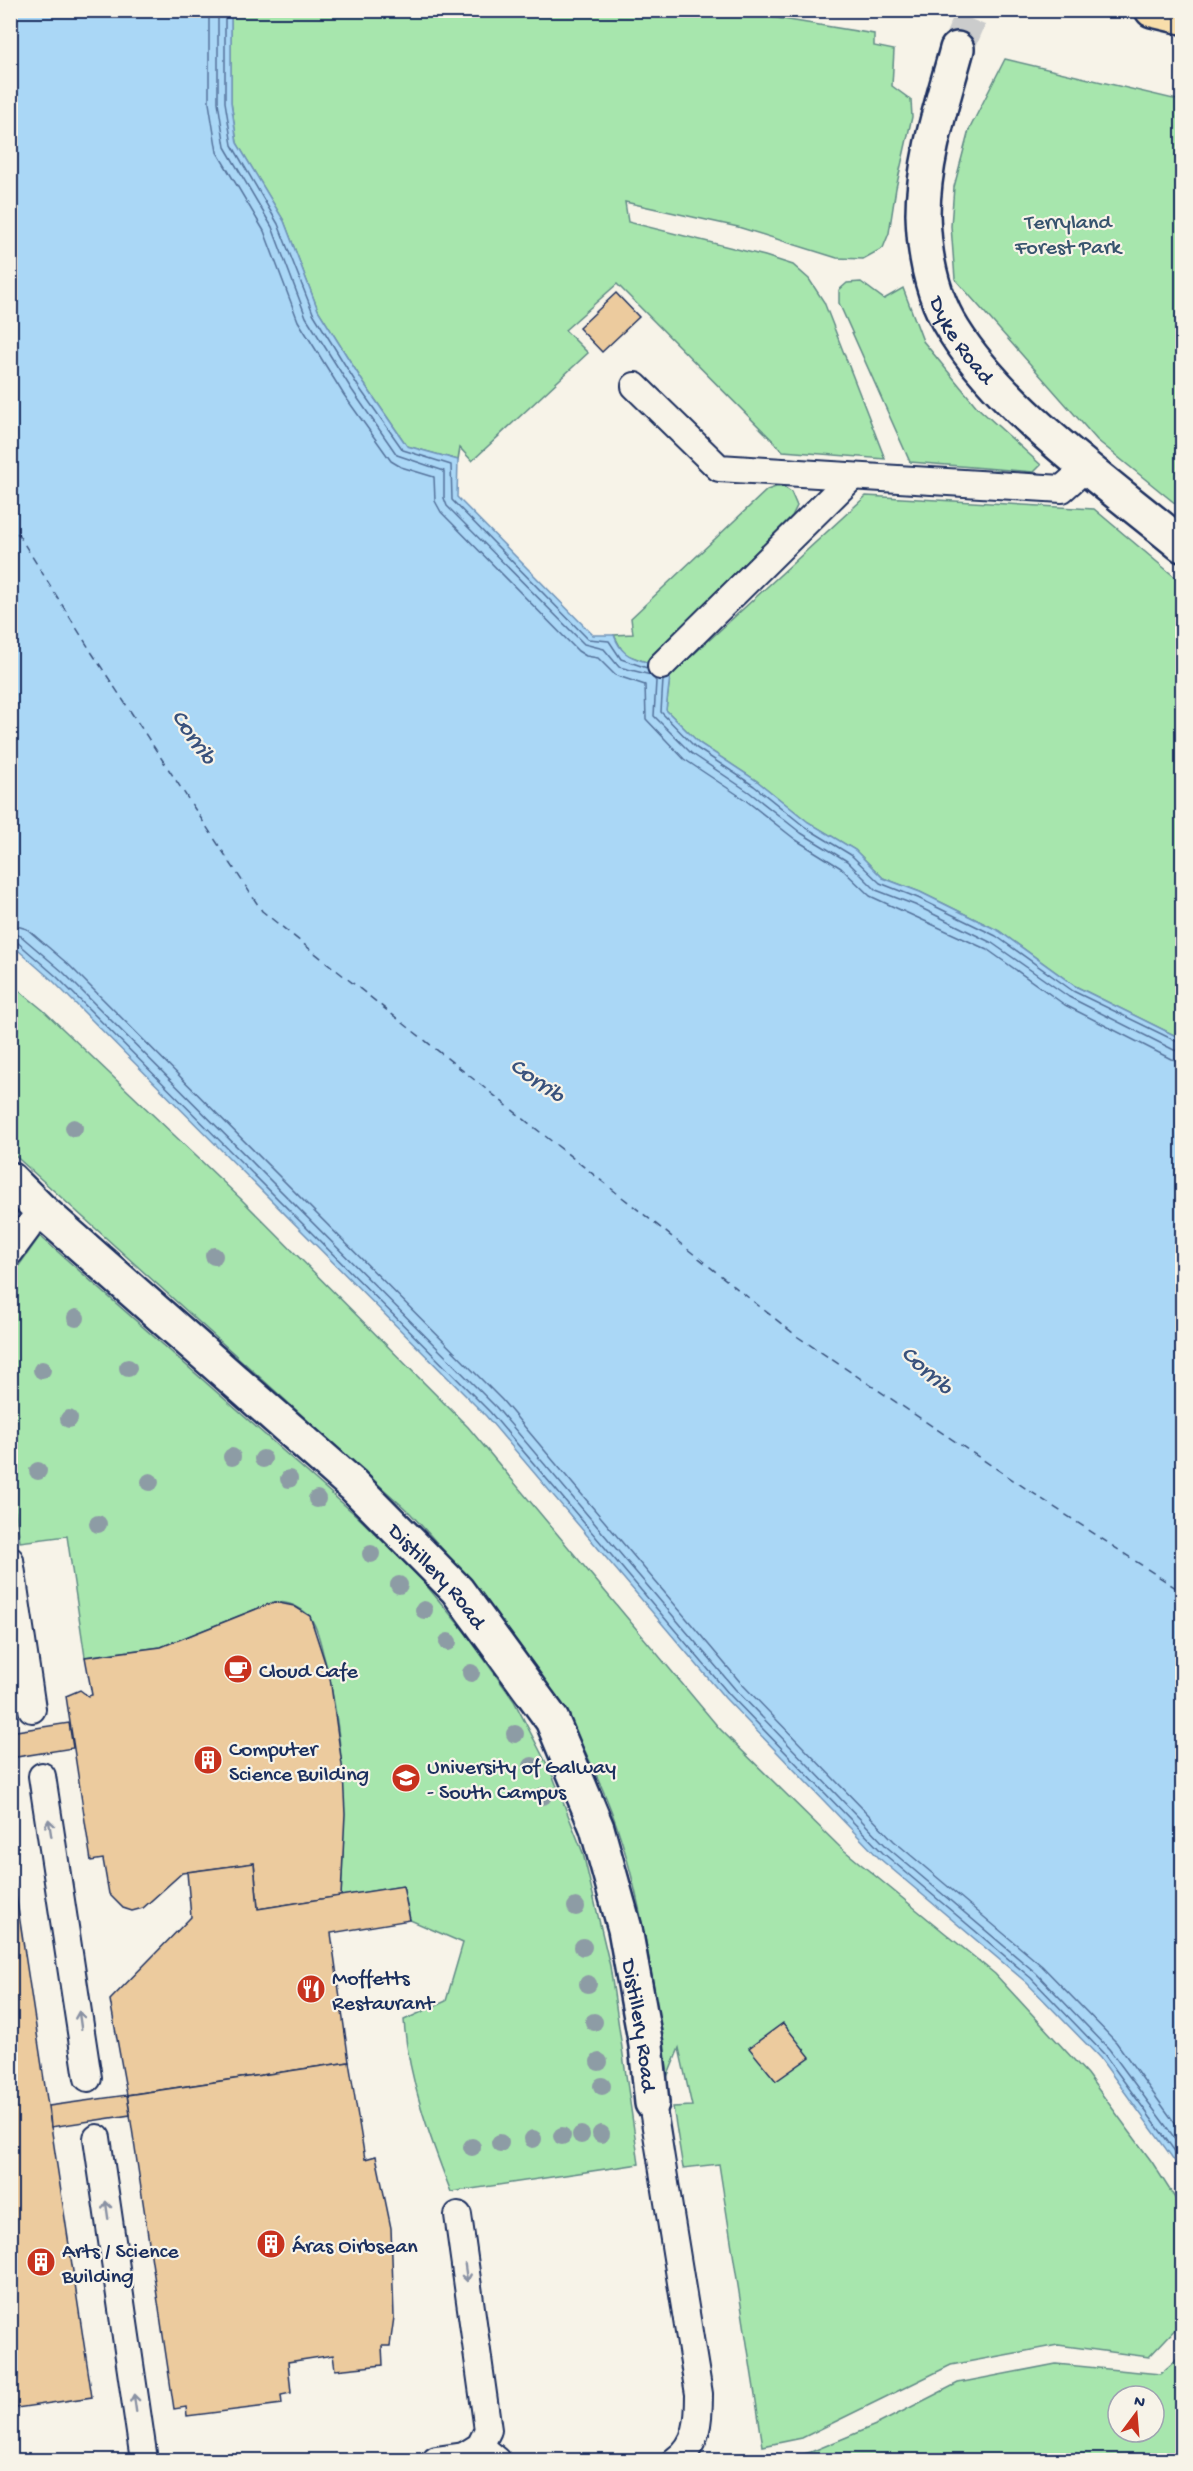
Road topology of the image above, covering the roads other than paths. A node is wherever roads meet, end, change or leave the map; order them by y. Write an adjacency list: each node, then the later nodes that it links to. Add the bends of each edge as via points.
1 (1152, 10): 2 (highway)
2 (1182, 16)
3 (957, 49): 5 (street, Dyke Road, via 930,156 923,212 927,262 953,331 991,380)
4 (635, 386): 6 (lane, via 719,468)
5 (1088, 466): 6 (lane, via 1062,489); 7 (street, Dyke Road)
6 (852, 477): 8 (lane)
7 (1182, 545)
8 (661, 666)
9 (10, 1179): 10 (street, Distillery Road)
10 (41, 1210): 11 (lane); 16 (street, Distillery Road, via 353,1485 449,1581 552,1720 597,1828 625,1929)
11 (10, 1252)
12 (10, 1560): 13 (lane)
13 (33, 1709)
14 (42, 1776): 15 (lane, one-way to 14)
15 (88, 2078)
16 (652, 2103): 22 (lane, via 699,2394 699,2427 686,2453)
17 (97, 2138): 20 (lane, one-way to 17)
18 (458, 2215): 19 (lane, one-way to 19, via 488,2430)
19 (477, 2456): 21 (lane)
20 (144, 2460)
21 (436, 2460)
22 (676, 2460)

